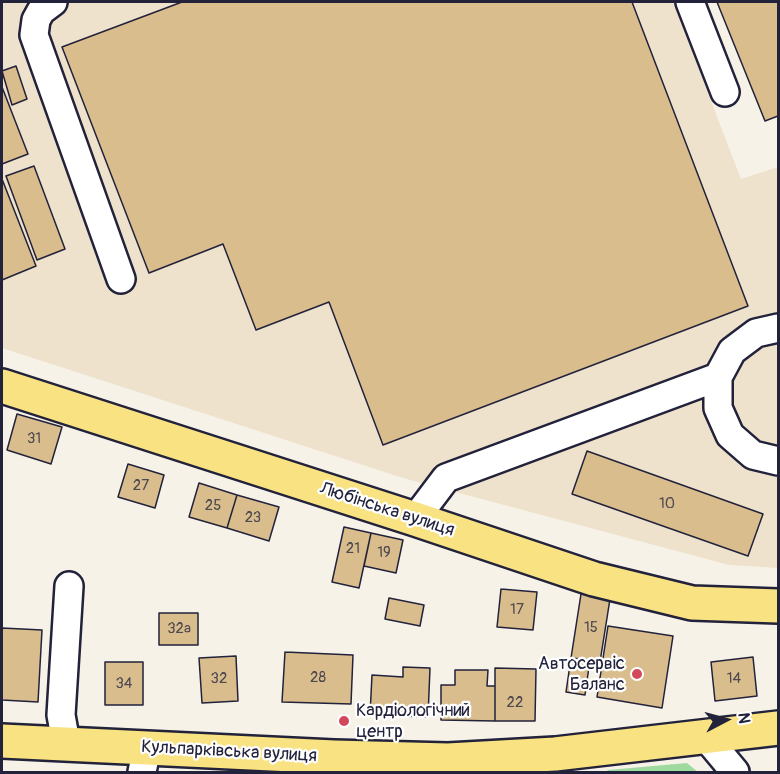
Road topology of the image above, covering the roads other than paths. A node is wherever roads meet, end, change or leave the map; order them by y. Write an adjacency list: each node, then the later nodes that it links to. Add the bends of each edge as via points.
1 (52, 2): 4 (street, via 36,20 34,35)
2 (690, 2): 3 (street)
3 (725, 92)
4 (122, 279)
5 (778, 328): 6 (street, via 756,333 732,351)
6 (718, 377): 8 (street, via 718,408 730,435 753,455); 9 (street, via 446,478)
7 (2, 386): 9 (main road, Любінська вулиця)
8 (778, 461)
9 (415, 519): 11 (main road, Любінська вулиця, via 594,579 682,601)
10 (69, 586): 15 (street, via 61,715)
11 (778, 606)
12 (778, 729): 13 (main road, Кульпарківська вулиця)
13 (705, 736): 17 (main road, Кульпарківська вулиця); 18 (street)
14 (2, 741): 15 (main road, Кульпарківська вулиця)
15 (66, 743): 16 (main road, Кульпарківська вулиця)
16 (145, 760): 17 (main road, Кульпарківська вулиця, via 347,758)
17 (556, 763)
18 (735, 772)

